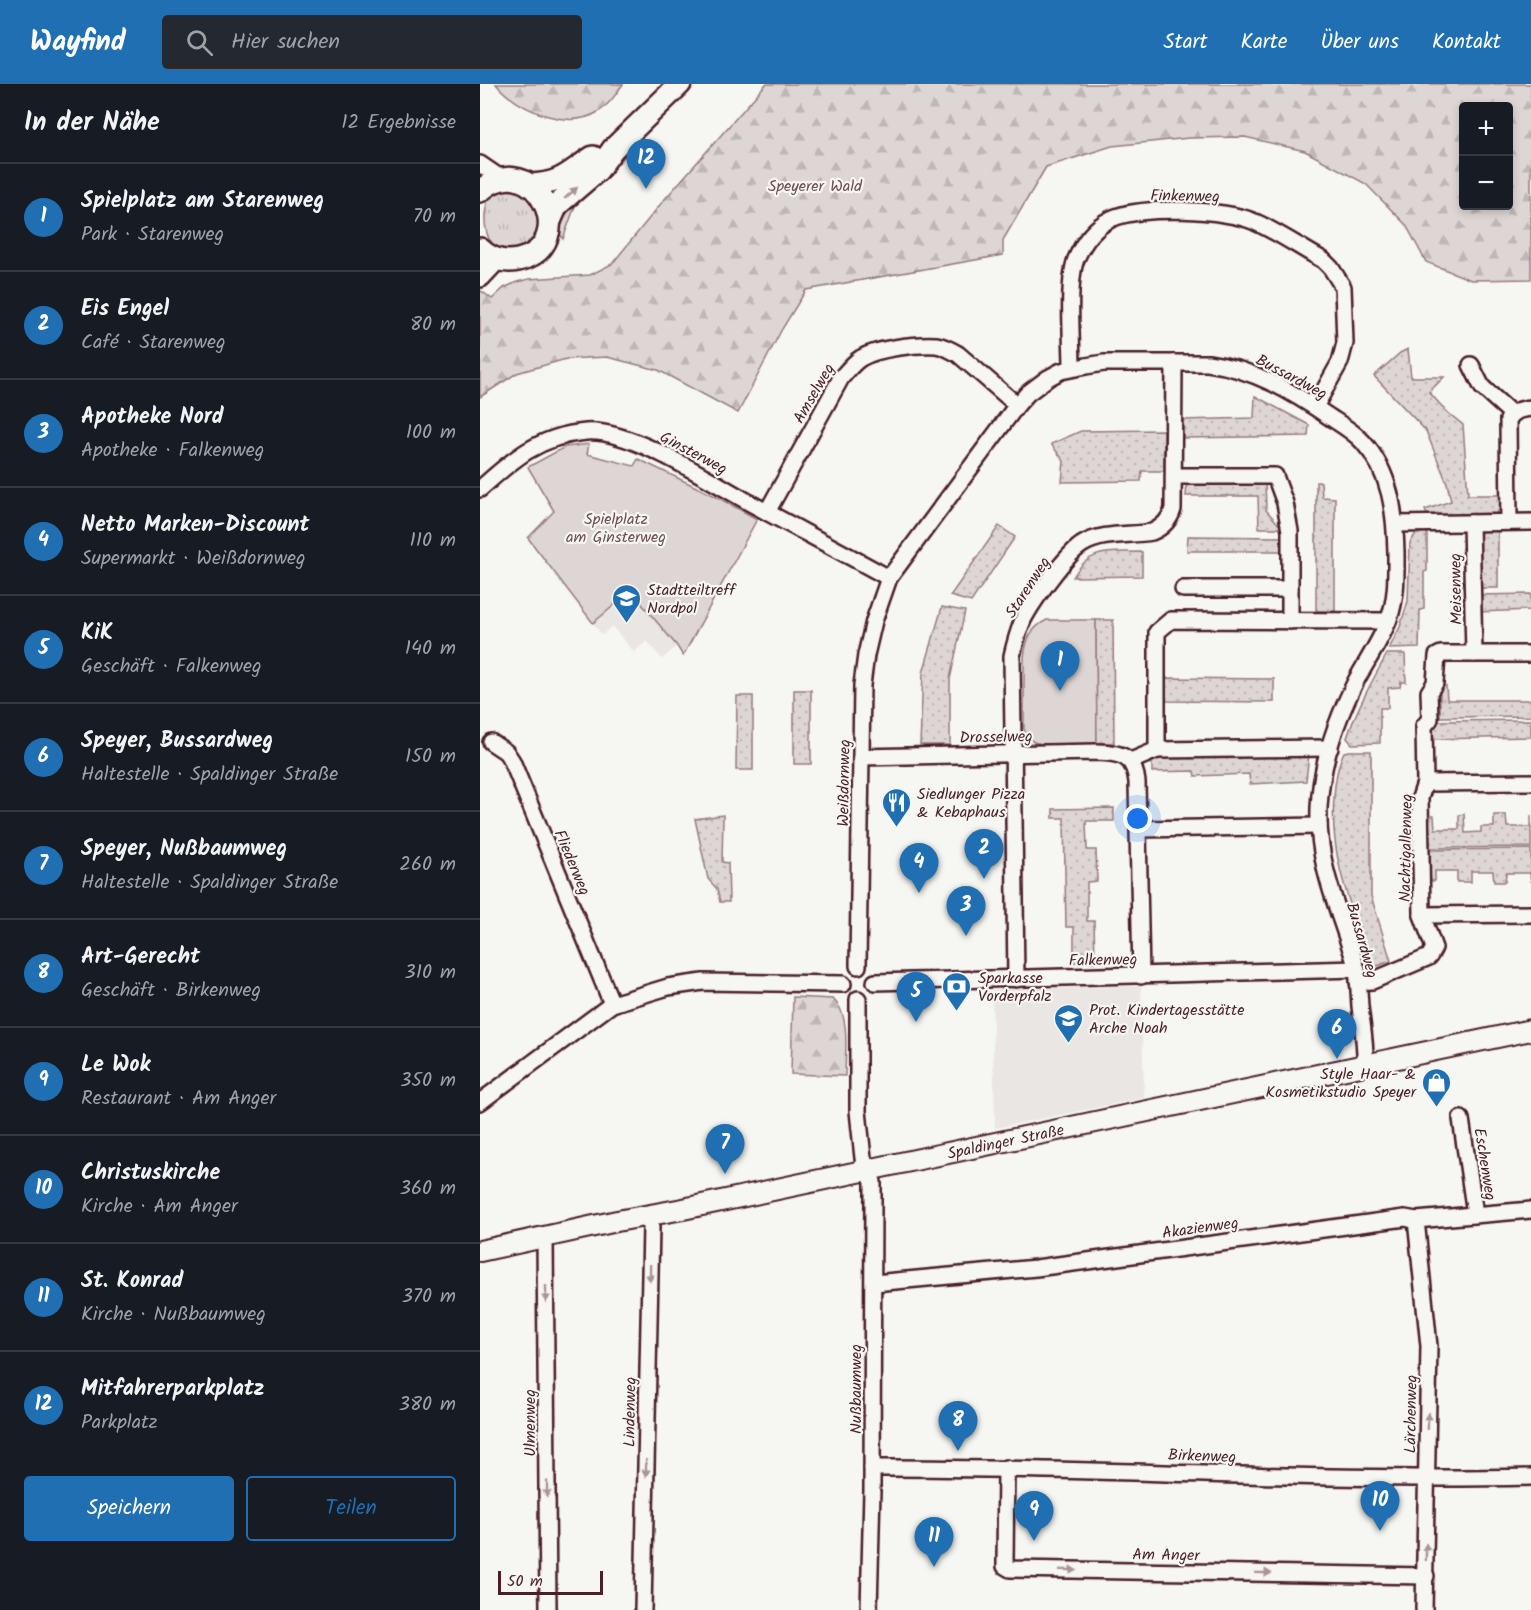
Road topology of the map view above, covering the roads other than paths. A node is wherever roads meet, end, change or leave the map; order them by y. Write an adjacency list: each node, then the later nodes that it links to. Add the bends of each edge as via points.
1 (680, 84): 2 (main road)
2 (614, 149): 5 (main road, via 592,157 549,184); 7 (main road, one-way to 2, via 557,205 598,170)
3 (480, 164): 4 (street)
4 (502, 179): 5 (main road); 6 (main road)
5 (530, 185): 7 (main road, via 545,200)
6 (480, 191)
7 (550, 221): 8 (main road, via 547,236 534,253 515,261)
8 (488, 254): 9 (main road)
9 (480, 276)
10 (1174, 363): 12 (street, Bussardweg, via 1104,363); 14 (street, Bussardweg, via 1237,368); 17 (street, Starenweg)
11 (1470, 365): 16 (street, via 1482,387)
12 (1072, 368): 13 (street, Bussardweg, via 1048,378); 14 (street, Finkenweg, via 1071,275 1093,233 1110,219 1130,213 1222,213 1255,222 1323,260 1343,287 1344,352)
13 (1017, 405): 19 (street, Amselweg, via 947,347 920,346 861,358 841,378); 24 (street, Bussardweg)
14 (1315, 407): 23 (street, Bussardweg, via 1364,442 1389,485)
15 (1531, 408): 16 (street)
16 (1512, 414): 20 (street, via 1508,420)
17 (1174, 476): 26 (street, via 1275,476 1290,531); 34 (street, Starenweg, via 1172,516 1166,523 1152,532 1114,535 1084,543 1060,567 1025,617 1012,656)
18 (480, 489): 19 (street, Ginsterweg, via 528,449 571,434 601,432 640,444)
19 (767, 512): 24 (street, Ginsterweg)
20 (1509, 522): 21 (street); 22 (street)
21 (1531, 522)
22 (1471, 523): 23 (street); 29 (street, Meisenweg)
23 (1395, 524): 28 (street, Bussardweg, via 1396,592)
24 (889, 578): 35 (street, Weißdornweg, via 866,655)
25 (1183, 589): 26 (street)
26 (1290, 589): 27 (street)
27 (1290, 621): 28 (street); 33 (street, via 1171,620 1157,632)
28 (1388, 621): 32 (street, Bussardweg, via 1347,701)
29 (1474, 654): 30 (street); 38 (street, Nachtigallenweg, via 1437,656 1430,718 1424,726)
30 (1531, 654)
31 (491, 742): 50 (street, Fliederweg, via 512,761)
32 (1330, 748): 33 (street); 39 (street, Bussardweg, via 1320,791)
33 (1157, 750): 36 (street)
34 (1013, 754): 35 (street, Drosselweg); 36 (street, Drosselweg, via 1097,752); 46 (street, Starenweg)
35 (861, 757): 43 (street, Weißdornweg)
36 (1131, 760): 40 (street, via 1136,776)
37 (1531, 782): 38 (street, Nachtigallenweg)
38 (1425, 783): 42 (street, Nachtigallenweg, via 1420,798)
39 (1319, 826): 40 (street); 45 (street, Bussardweg, via 1326,878)
40 (1138, 829): 44 (street)
41 (1531, 914): 42 (street, Nachtigallenweg)
42 (1422, 915): 45 (street, Nachtigallenweg, via 1434,948 1430,957 1372,981)
43 (858, 966): 47 (street, via 870,970); 48 (street, via 845,974)
44 (1141, 976): 45 (street, Falkenweg); 46 (street, Falkenweg)
45 (1357, 976): 52 (street, Bussardweg)
46 (1016, 979): 47 (street, Falkenweg)
47 (875, 982): 49 (street, via 867,997)
48 (843, 984): 49 (street, via 846,993); 50 (street, via 703,982 669,987)
49 (858, 999): 55 (street, via 858,1111)
50 (612, 1004): 53 (street)
51 (1531, 1030): 52 (street, Spaldinger Straße)
52 (1365, 1065): 55 (street, Spaldinger Straße)
53 (480, 1102)
54 (1461, 1119): 57 (street, Eschenweg)
55 (867, 1170): 58 (street, Spaldinger Straße); 62 (street, Nußbaumweg, via 873,1189)
56 (1531, 1210): 57 (street, Akazienweg)
57 (1475, 1214): 59 (street, Akazienweg)
58 (649, 1215): 60 (street, Spaldinger Straße); 69 (street, Lindenweg, one-way to 69)
59 (1416, 1220): 62 (street, Akazienweg, via 1405,1218 1036,1268); 66 (street, Lärchenweg, one-way to 59, via 1430,1346)
60 (546, 1236): 61 (street, Spaldinger Straße); 68 (street, Ulmenweg, one-way to 68)
61 (480, 1251)
62 (874, 1283): 63 (street, Nußbaumweg)
63 (872, 1468): 64 (street, Birkenweg); 70 (street, Nußbaumweg)
64 (1006, 1468): 66 (street, Birkenweg); 67 (street, Am Anger, one-way to 67, via 1005,1566 1010,1569)
65 (1531, 1477): 66 (street, Birkenweg)
66 (1427, 1479): 67 (street, Lärchenweg, one-way to 66)
67 (1426, 1576): 71 (street, Lärchenweg)
68 (548, 1610)
69 (643, 1610)
70 (868, 1610)
71 (1424, 1610)

